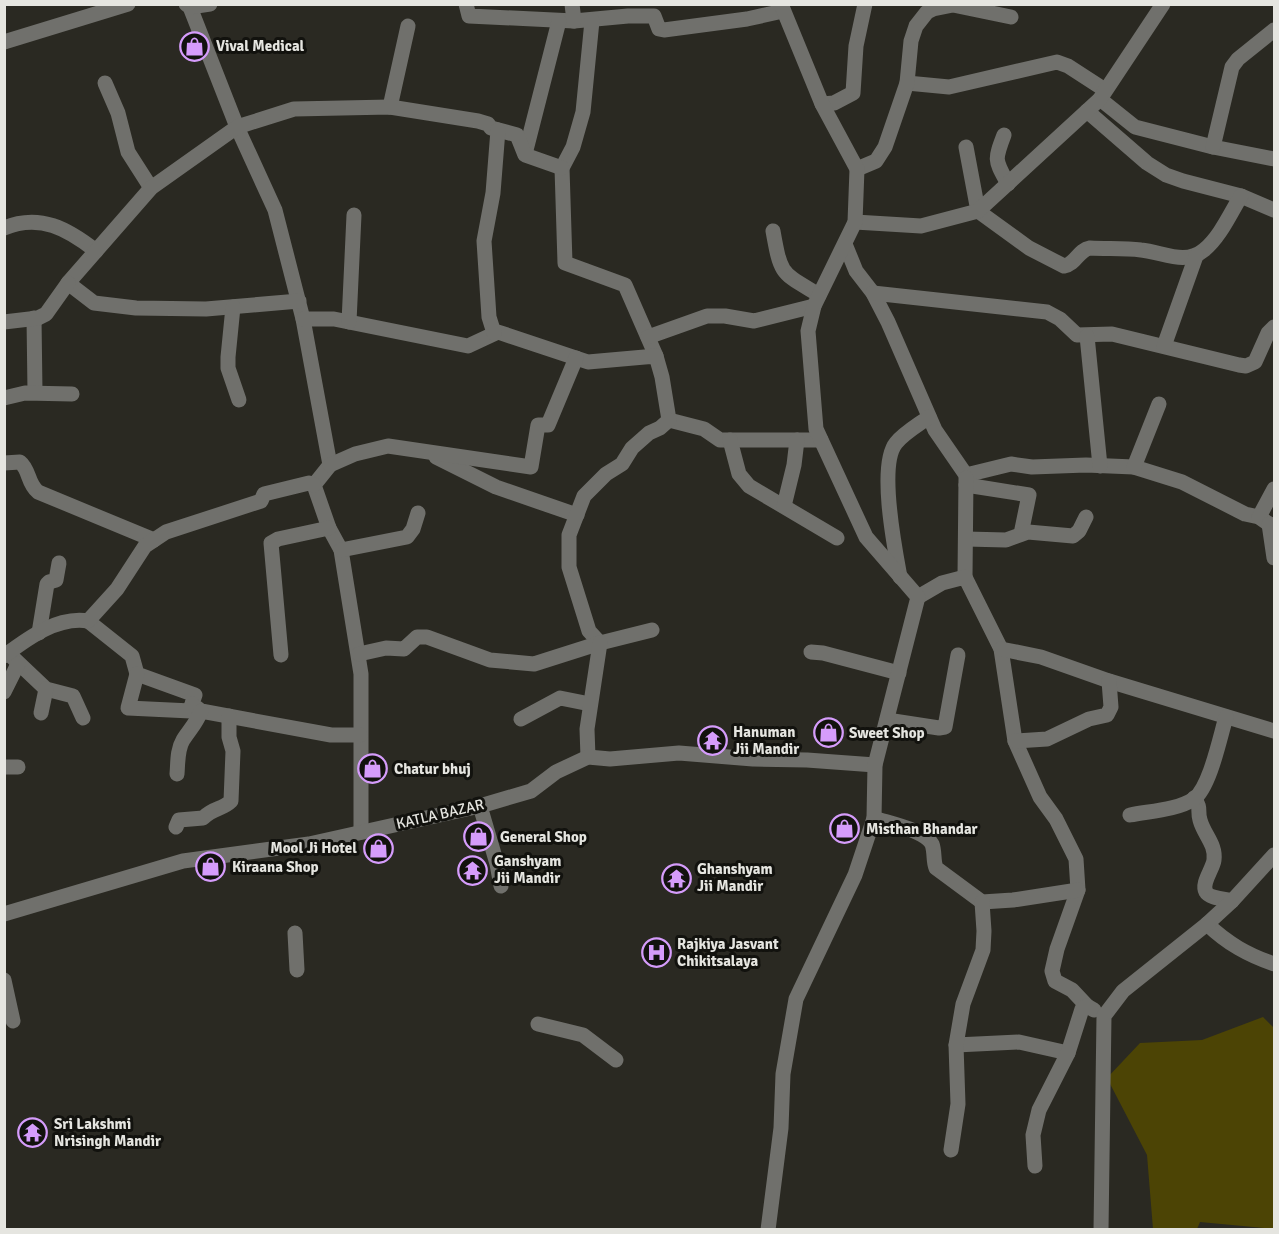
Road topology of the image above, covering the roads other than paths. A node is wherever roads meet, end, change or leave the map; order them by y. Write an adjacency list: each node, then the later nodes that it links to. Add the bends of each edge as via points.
1 (128, 4): 17 (street)
2 (210, 4): 8 (street)
3 (465, 4): 12 (street, via 469,16)
4 (536, 4): 12 (street)
5 (572, 4): 13 (street)
6 (865, 4): 21 (street, via 856,46 853,93 834,103)
7 (1163, 4): 20 (street)
8 (188, 6): 24 (street)
9 (782, 8): 10 (street, via 747,19 664,30 659,29 654,16); 21 (street)
10 (628, 10): 14 (street)
11 (1011, 17): 19 (street, via 953,5 927,12 911,41)
12 (540, 20): 13 (street)
13 (567, 21): 14 (street); 29 (street)
14 (592, 21): 31 (street, via 583,112)
15 (408, 26): 22 (street)
16 (1275, 30): 28 (street, via 1232,67)
17 (4, 42)
18 (105, 83): 34 (street, via 128,152)
19 (907, 83): 20 (street, via 949,87 1057,62); 32 (street, via 885,147 876,161)
20 (1103, 94): 23 (street); 28 (street, via 1135,127)
21 (822, 104): 32 (street)
22 (390, 107): 24 (street, via 294,109); 25 (street, via 478,121)
23 (1087, 111): 33 (street); 35 (street, via 1166,175)
24 (237, 128): 34 (street); 47 (street, via 275,210)
25 (498, 130): 29 (street, via 517,135); 55 (street, via 494,193 484,241 489,317)
26 (1004, 135): 33 (street, via 996,160)
27 (966, 147): 37 (street)
28 (1213, 147): 30 (street)
29 (525, 155): 31 (street)
30 (1275, 159)
31 (562, 168): 57 (street, via 564,263 625,285)
32 (857, 169): 39 (street)
33 (1008, 184): 37 (street)
34 (151, 188): 43 (street)
35 (1241, 196): 36 (street); 44 (street, via 1216,237)
36 (1275, 210)
37 (978, 211): 39 (street, via 921,226); 44 (street, via 1029,248 1064,266 1090,248)
38 (354, 215): 53 (street)
39 (855, 222): 42 (street)
40 (4, 228): 43 (street, via 32,221 76,234)
41 (773, 231): 48 (street, via 783,271)
42 (845, 244): 46 (street, via 856,271); 48 (street)
43 (96, 251): 45 (street)
44 (1196, 256): 58 (street)
45 (68, 283): 49 (street, via 94,303 136,308); 50 (street, via 46,314)
46 (873, 293): 56 (street, via 1047,312 1077,335); 66 (street)
47 (299, 301): 49 (street); 51 (street)
48 (816, 301): 57 (street, via 754,321 707,316); 70 (street, via 808,331 816,429)
49 (233, 307): 64 (street, via 228,368)
50 (34, 318): 52 (street); 61 (street)
51 (303, 319): 53 (street); 73 (street)
52 (4, 322)
53 (349, 322): 55 (street, via 468,346)
54 (1275, 327): 58 (street, via 1254,362 1246,366)
55 (494, 333): 60 (street)
56 (1087, 336): 58 (street, via 1112,333); 74 (street)
57 (648, 337): 59 (street)
58 (1164, 346)
59 (656, 356): 60 (street, via 588,362); 67 (street)
60 (576, 358): 71 (street, via 548,425 538,424 531,467)
61 (35, 392): 62 (street); 63 (street)
62 (72, 394)
63 (4, 398)
64 (238, 400)
65 (1159, 404): 75 (street)
66 (929, 417): 76 (street); 92 (street, via 895,444 889,460 890,520)
67 (669, 420): 68 (street, via 704,429 720,440); 81 (street, via 649,432 622,464 584,495)
68 (730, 440): 69 (street); 79 (street, via 739,474 749,486)
69 (797, 440): 70 (street); 79 (street)
70 (821, 440): 92 (street, via 866,537)
71 (423, 451): 73 (street, via 388,446); 81 (street, via 496,487)
72 (4, 463): 88 (street, via 20,462 27,467 30,484 38,492)
73 (330, 465): 77 (street)
74 (1100, 466): 75 (street); 76 (street, via 1011,464)
75 (1134, 467): 83 (street, via 1182,482)
76 (966, 480): 85 (street, via 1029,495); 87 (street)
77 (314, 485): 84 (street); 88 (street, via 264,494 261,501 166,532)
78 (1275, 489): 83 (street)
79 (784, 506): 86 (street)
80 (418, 513): 89 (street, via 407,537)
81 (577, 515): 98 (street, via 569,535 569,567 589,631)
82 (1086, 517): 85 (street, via 1073,536)
83 (1268, 522): 90 (street)
84 (328, 528): 89 (street); 102 (street, via 271,543)
85 (1021, 534): 87 (street, via 1006,540)
86 (837, 538)
87 (966, 539): 93 (street)
88 (154, 540): 95 (street, via 145,546 117,589)
89 (341, 550): 101 (street)
90 (1275, 558)
91 (59, 563): 97 (street, via 56,580 47,584)
92 (900, 577): 94 (street)
93 (965, 577): 94 (street, via 942,583); 99 (street)
94 (918, 597): 105 (street)
95 (88, 621): 97 (street, via 68,621); 106 (street, via 132,656)
96 (652, 630): 98 (street)
97 (39, 633): 104 (street)
98 (600, 643): 101 (street, via 534,664 490,660 427,637 417,637 404,649); 110 (street)
99 (1001, 649): 107 (street, via 1041,657); 120 (street)
100 (811, 652): 105 (street)
101 (359, 654): 119 (street)
102 (281, 655)
103 (958, 656): 117 (street, via 945,727)
104 (10, 658): 108 (street); 109 (street)
105 (899, 673): 117 (street)
106 (137, 674): 111 (street, via 195,695); 111 (street, via 128,708)
107 (1109, 681): 114 (street); 120 (street, via 1111,706 1107,715 1047,739)
108 (46, 689): 112 (street); 115 (street, via 73,696)
109 (4, 692)
110 (590, 704): 116 (street, via 560,698); 121 (street)
111 (197, 708): 113 (street); 123 (street, via 192,730 179,752)
112 (41, 713)
113 (229, 716): 119 (street, via 331,735); 128 (street, via 233,751 231,801 203,818 179,820)
114 (1226, 717): 118 (street); 124 (street, via 1202,791)
115 (83, 718)
116 (521, 719)
117 (887, 720): 122 (street)
118 (1275, 731)
119 (360, 735): 129 (street)
120 (1015, 741): 132 (street, via 1040,797 1076,859)
121 (588, 757): 122 (street, KATLA BAZAR, via 679,753); 125 (street, KATLA BAZAR, via 556,772 531,790)
122 (875, 765): 127 (street)
123 (177, 774)
124 (1194, 798): 126 (street); 133 (street, via 1214,850 1205,890)
125 (480, 806): 129 (street, KATLA BAZAR); 131 (street)
126 (1130, 814)
127 (874, 818): 134 (street, via 928,839 936,868); 150 (street, via 855,875 796,999 783,1074 782,1119)
128 (176, 827)
129 (361, 832): 135 (street, KATLA BAZAR, via 309,844 183,861)
130 (1275, 855): 133 (street)
131 (501, 886)
132 (1078, 890): 134 (street); 141 (street, via 1052,971 1055,981 1072,990)
133 (1232, 901): 136 (street)
134 (982, 902): 145 (street, via 983,950 963,1004)
135 (4, 914)
136 (1207, 924): 138 (street, via 1249,956); 142 (street, via 1123,990)
137 (295, 933): 139 (street)
138 (1275, 964)
139 (297, 970)
140 (4, 980): 143 (street)
141 (1087, 1006): 142 (street); 146 (street, via 1079,1016)
142 (1104, 1016): 151 (street)
143 (13, 1021)
144 (538, 1024): 147 (street, via 583,1035)
145 (956, 1045): 146 (street, via 1019,1042); 148 (street, via 958,1104)
146 (1068, 1053): 149 (street, via 1039,1110 1033,1135)
147 (616, 1060)
148 (951, 1150)
149 (1035, 1166)
150 (768, 1230)
151 (1101, 1230)

